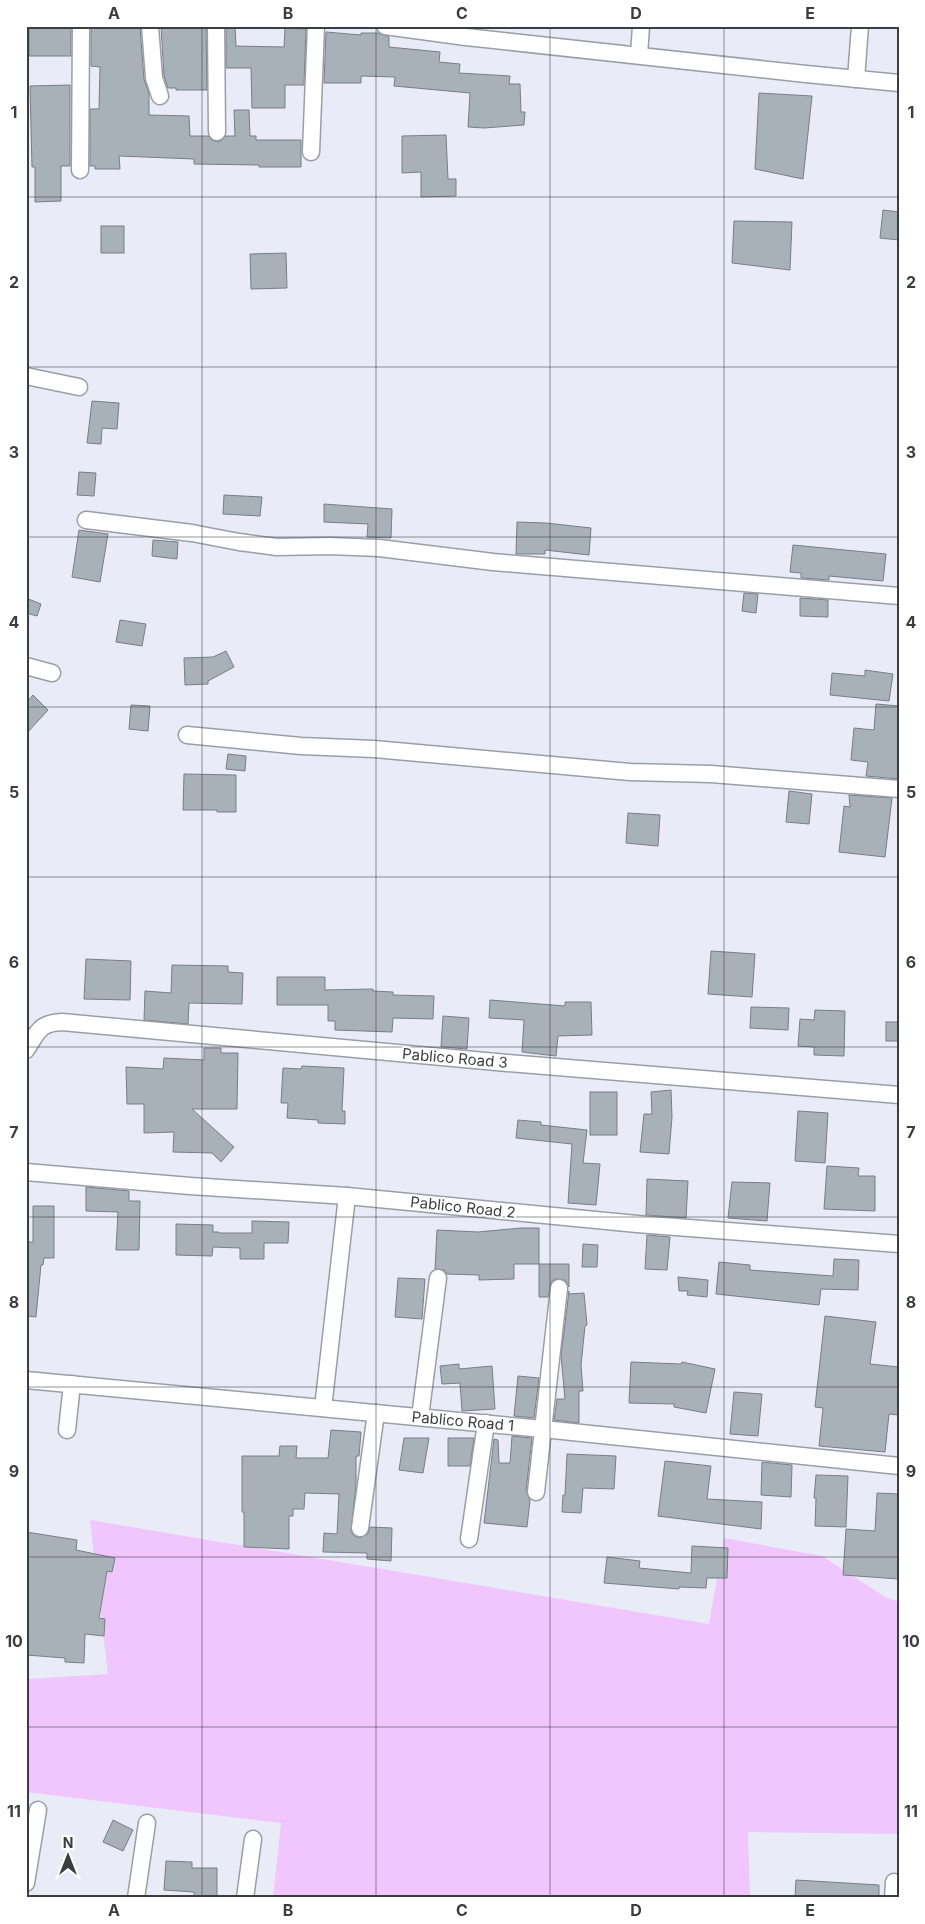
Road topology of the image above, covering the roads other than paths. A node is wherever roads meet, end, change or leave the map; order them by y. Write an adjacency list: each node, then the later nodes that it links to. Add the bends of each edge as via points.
1 (81, 26): 15 (street)
2 (150, 26): 12 (street, via 154,78)
3 (216, 26): 13 (street)
4 (316, 26): 14 (street)
5 (385, 26): 8 (street)
6 (641, 26): 9 (street)
7 (860, 26): 10 (street)
8 (466, 32): 9 (street)
9 (639, 55): 10 (street)
10 (856, 79): 11 (street)
11 (899, 82)
12 (160, 96)
13 (217, 132)
14 (311, 152)
15 (80, 170)
16 (26, 376): 17 (street)
17 (79, 387)
18 (86, 520): 19 (street, via 277,546 379,548 493,562)
19 (899, 596)
20 (26, 666): 21 (street)
21 (52, 673)
22 (187, 735): 23 (street, via 630,772 711,774)
23 (899, 789)
24 (26, 1050): 25 (street, Pablico Road 3, via 40,1027 49,1022 62,1022)
25 (899, 1095)
26 (26, 1172): 27 (street, Pablico Road 2)
27 (347, 1196): 28 (street, Pablico Road 2, via 637,1224); 33 (street)
28 (899, 1244)
29 (438, 1278): 35 (street)
30 (559, 1288): 37 (street)
31 (26, 1380): 32 (street, Pablico Road 1)
32 (72, 1384): 33 (street, Pablico Road 1); 38 (street)
33 (322, 1408): 34 (street, Pablico Road 1)
34 (376, 1413): 35 (street, Pablico Road 1); 41 (street)
35 (420, 1417): 36 (street, Pablico Road 1)
36 (486, 1423): 37 (street, Pablico Road 1); 42 (street)
37 (543, 1429): 39 (street, Pablico Road 1); 40 (street)
38 (67, 1430)
39 (899, 1466)
40 (536, 1492)
41 (360, 1528)
42 (469, 1539)
43 (38, 1810): 46 (street)
44 (147, 1823): 47 (street)
45 (253, 1839): 48 (street)
46 (26, 1883)
47 (136, 1898)
48 (245, 1898)

